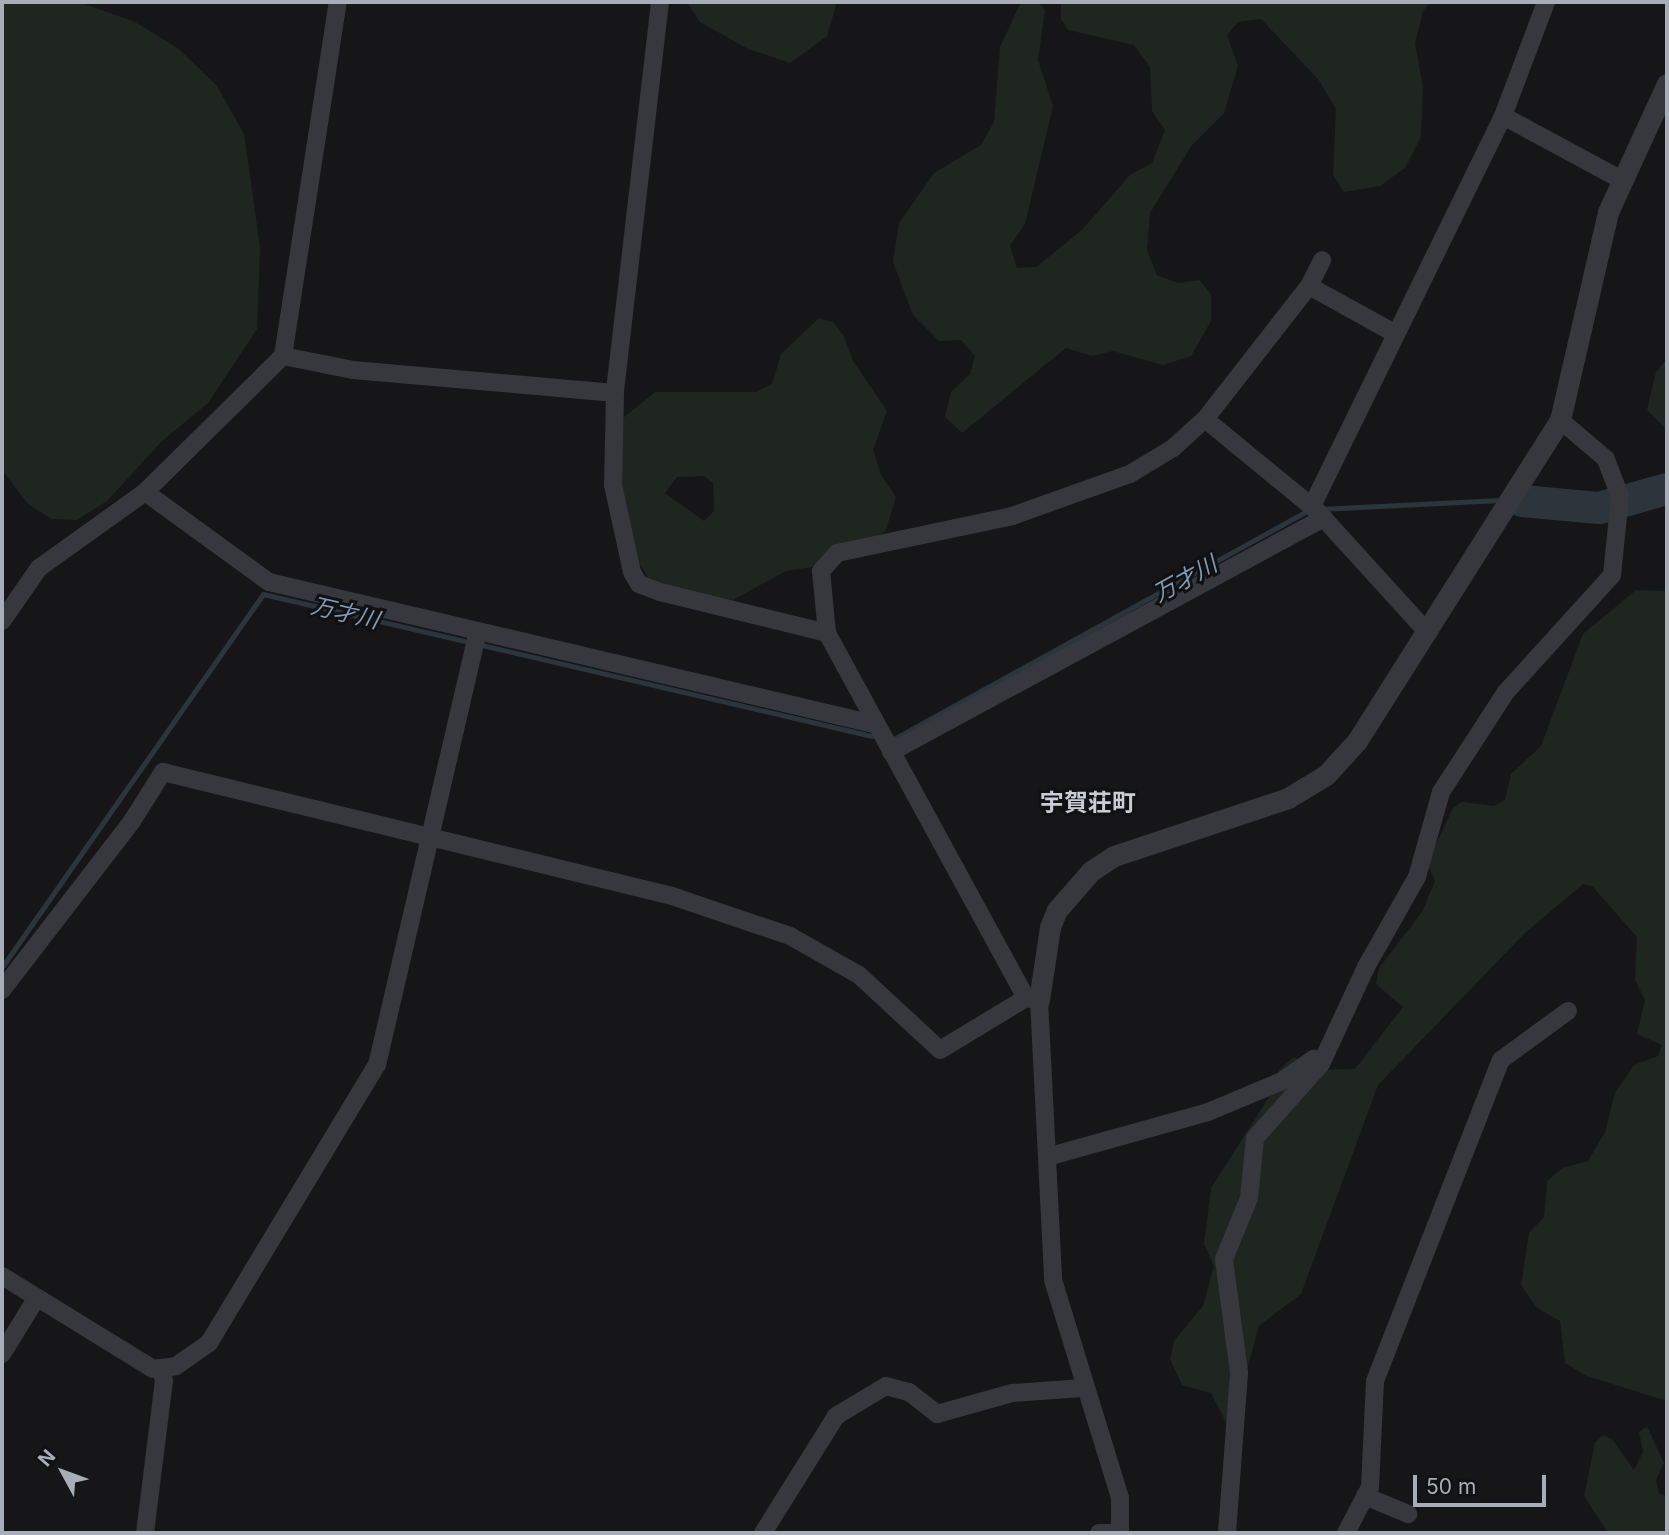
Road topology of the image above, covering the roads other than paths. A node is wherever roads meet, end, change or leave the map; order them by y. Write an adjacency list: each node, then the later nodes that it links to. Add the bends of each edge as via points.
1 (338, 2): 10 (street)
2 (660, 2): 11 (street)
3 (1546, 2): 5 (street)
4 (1667, 84): 6 (street)
5 (1503, 116): 6 (street); 9 (street)
6 (1622, 180): 13 (street, via 1596,251)
7 (1322, 260): 8 (street)
8 (1308, 286): 9 (street); 12 (street)
9 (1396, 334): 15 (street)
10 (283, 356): 11 (street, via 353,370); 14 (street)
11 (615, 393): 17 (street, via 613,485 623,545 636,581 668,595)
12 (1205, 419): 15 (street); 17 (street, via 1173,448 1130,474 1012,516 837,552 821,571)
13 (1560, 420): 18 (street); 26 (street, via 1606,459 1621,502 1612,575 1506,692 1441,792 1417,877)
14 (145, 492): 16 (street, via 39,568); 19 (street, via 269,582)
15 (1315, 509): 18 (street); 21 (street)
16 (2, 621)
17 (827, 633): 20 (street)
18 (1428, 633): 24 (street, via 1357,741 1326,775 1288,798 1114,856 1080,882 1050,927)
19 (476, 640): 20 (street); 22 (street)
20 (874, 724): 21 (street)
21 (891, 752): 24 (street)
22 (431, 837): 23 (street, via 163,772 132,821); 24 (street, via 672,896 790,936 859,975 940,1050); 31 (street, via 377,1065 209,1343 186,1361)
23 (2, 990)
24 (1033, 999): 27 (street)
25 (1568, 1011): 33 (street, via 1501,1060 1375,1381 1370,1487)
26 (1327, 1043): 27 (street, via 1282,1082 1208,1112); 39 (street, via 1321,1064 1255,1138 1248,1198 1224,1259 1239,1372)
27 (1047, 1157): 32 (street, via 1053,1280)
28 (2, 1276): 29 (street)
29 (36, 1299): 30 (street); 31 (street, via 142,1365)
30 (2, 1354)
31 (161, 1370): 35 (street, via 164,1381)
32 (1083, 1388): 36 (street, via 1012,1393 937,1414 909,1392 886,1386 836,1416); 38 (street, via 1120,1498)
33 (1365, 1496): 34 (street); 40 (street)
34 (1408, 1514)
35 (145, 1533)
36 (763, 1533)
37 (1099, 1533): 38 (street)
38 (1118, 1533)
39 (1227, 1533)
40 (1346, 1533)

